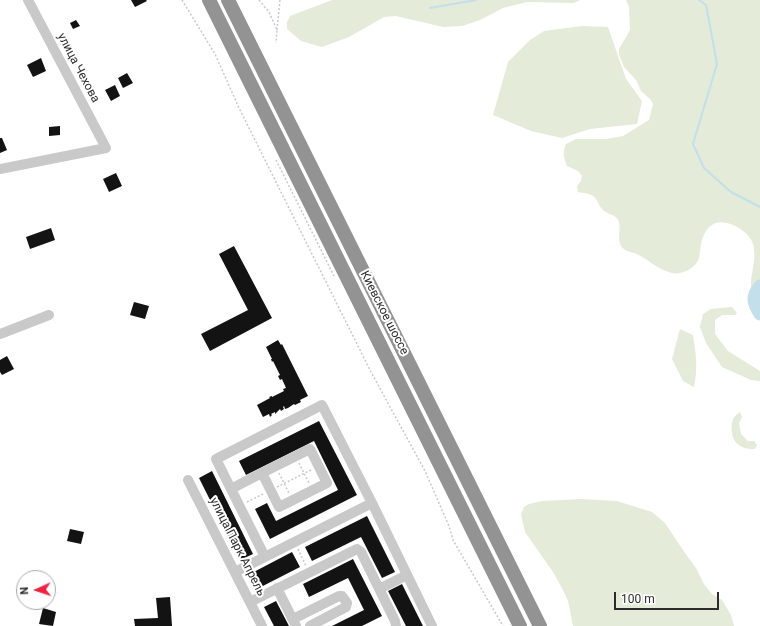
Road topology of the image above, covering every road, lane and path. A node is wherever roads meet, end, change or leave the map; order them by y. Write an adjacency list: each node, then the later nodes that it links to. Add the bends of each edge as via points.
1 (28, 0): 9 (street, улица Чехова, via 106,148)
2 (182, 0): 38 (path, via 215,54 239,108 371,372 425,471 453,540)
3 (209, 0): 39 (highway, Киевское шоссе)
4 (228, 0): 40 (highway, Киевское шоссе)
5 (259, 0): 7 (path, via 269,12)
6 (280, 0): 7 (path)
7 (278, 30): 8 (path)
8 (276, 43)
9 (0, 169)
10 (49, 315): 11 (street)
11 (0, 334)
12 (295, 456): 13 (street); 14 (street, via 310,449); 16 (path)
13 (276, 466): 15 (street); 18 (path)
14 (319, 466): 16 (path); 21 (street, via 327,483)
15 (262, 473): 19 (street); 20 (street)
16 (304, 473): 18 (path); 21 (path)
17 (188, 480): 27 (street, улица Парк Апрель)
18 (284, 483): 20 (path); 22 (path)
19 (231, 489): 23 (street, via 216,459 322,405); 24 (street)
20 (270, 490): 22 (street, via 279,507); 24 (path)
21 (312, 490): 22 (street)
22 (293, 500)
23 (372, 503): 25 (street); 29 (street)
24 (240, 506): 26 (street)
25 (294, 542): 26 (street); 28 (path)
26 (265, 557): 27 (street)
27 (235, 572): 32 (street, улица Парк Апрель)
28 (309, 572): 30 (street); 31 (street, via 356,549 361,552)
29 (407, 575): 31 (street); 37 (street)
30 (277, 588): 32 (street); 33 (street)
31 (379, 589): 36 (street)
32 (250, 602): 34 (street, улица Парк Апрель)
33 (295, 622): 35 (street, via 342,596 347,603 346,607)
34 (262, 626)
35 (310, 626)
36 (396, 626)
37 (432, 626)
38 (503, 626)
39 (520, 626)
40 (540, 626)

